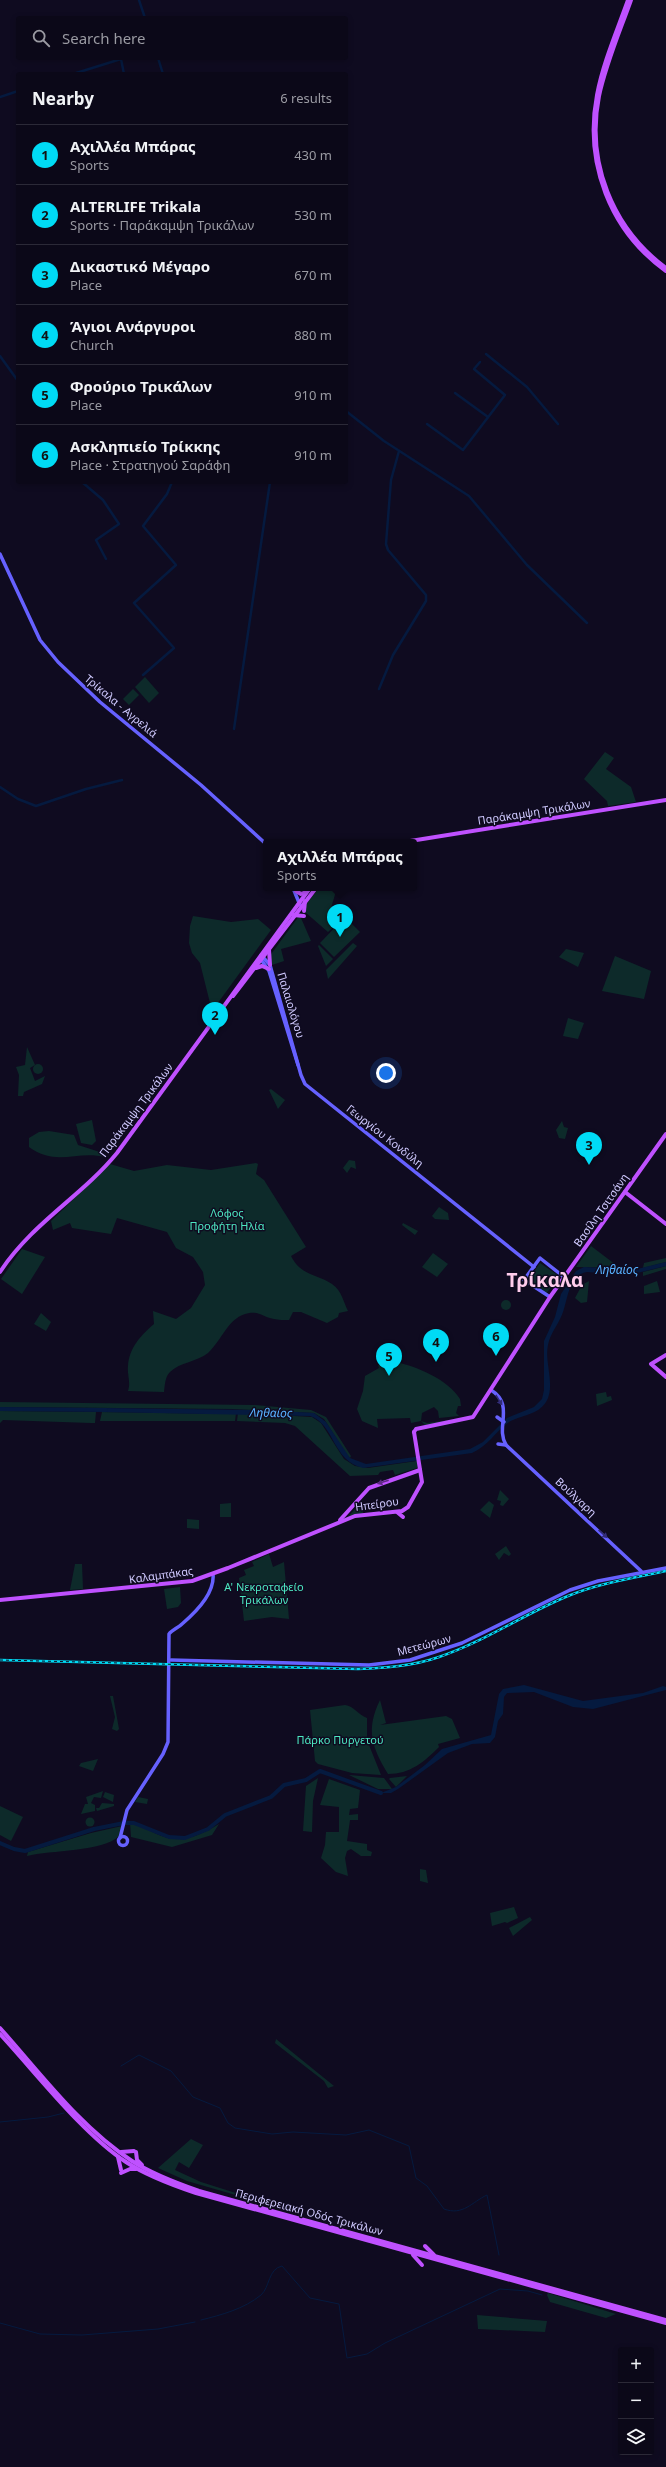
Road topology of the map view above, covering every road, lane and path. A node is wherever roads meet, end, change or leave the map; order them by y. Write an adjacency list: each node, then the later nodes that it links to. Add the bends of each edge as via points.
1 (628, 0): 4 (main road, via 597,94 594,124 595,158 604,192 620,225 636,245)
2 (631, 0): 3 (main road, via 600,95 597,118 598,158 606,188 622,223 641,246)
3 (666, 268)
4 (666, 271)
5 (0, 554): 8 (main road, Τρίκαλα - Αγρελιά, via 40,640 55,658 100,702 205,788)
6 (666, 800): 7 (main road, Παράκαμψη Τρικάλων)
7 (417, 840)
8 (263, 841)
9 (296, 891): 14 (main road)
10 (298, 891): 11 (main road, via 302,894)
11 (306, 891)
12 (308, 891): 14 (main road, Παράκαμψη Τρικάλων)
13 (313, 891): 14 (main road, Παράκαμψη Τρικάλων)
14 (301, 903): 15 (main road, Παράκαμψη Τρικάλων); 15 (main road, via 304,914); 17 (main road, Παράκαμψη Τρικάλων)
15 (293, 916): 16 (main road, Παράκαμψη Τρικάλων)
16 (269, 949): 17 (main road, Παράκαμψη Τρικάλων); 18 (main road)
17 (261, 957): 18 (main road, Παλαιολόγου); 19 (main road, Παράκαμψη Τρικάλων); 20 (main road, Παράκαμψη Τρικάλων)
18 (269, 967): 19 (main road, via 259,966); 21 (main road, Παλαιολόγου)
19 (254, 969): 20 (main road, Παράκαμψη Τρικάλων)
20 (228, 1002): 26 (main road, Παράκαμψη Τρικάλων, via 113,1158 29,1235)
21 (302, 1079): 25 (main road, Γεωργίου Κονδύλη)
22 (666, 1134): 23 (main road, Βασίλη Τσιτσάνη)
23 (625, 1192): 24 (main road); 27 (main road, Βασίλη Τσιτσάνη)
24 (666, 1224)
25 (534, 1266): 27 (main road, via 540,1258); 28 (main road, via 524,1280)
26 (0, 1272)
27 (564, 1277): 28 (main road, Βασίλη Τσιτσάνη)
28 (550, 1297): 31 (main road, Βασίλη Τσιτσάνη)
29 (666, 1355): 30 (main road, via 652,1365)
30 (666, 1376)
31 (491, 1390): 33 (main road, one-way to 33, via 505,1413); 34 (main road, Βασίλη Τσιτσάνη, via 471,1418 425,1427)
32 (498, 1418): 33 (main road)
33 (504, 1422): 36 (main road, Βούλγαρη, via 503,1436)
34 (417, 1432): 37 (main road, Ηπείρου)
35 (498, 1444): 36 (main road)
36 (506, 1445): 42 (main road, Βούλγαρη, one-way to 42)
37 (420, 1468): 38 (main road, Ηπείρου, via 422,1482 408,1507); 40 (main road, Ηπείρου, one-way to 40, via 369,1488)
38 (396, 1512): 39 (main road); 40 (main road, Ηπείρου, via 357,1515)
39 (403, 1517)
40 (337, 1523): 43 (main road, Καλαμπάκας)
41 (666, 1568): 42 (main road, Μετεώρων)
42 (641, 1571): 45 (main road, Μετεώρων, via 562,1593 462,1643 410,1660 369,1665)
43 (213, 1574): 44 (main road, Καλαμπάκας, via 180,1583); 45 (main road, via 213,1583 206,1597 185,1621 170,1633)
44 (0, 1600)
45 (170, 1660): 46 (main road, via 170,1725 167,1746 127,1810)
46 (124, 1826): 47 (main road); 48 (main road)
47 (125, 1837): 48 (main road); 48 (main road, via 128,1842 124,1845 119,1843)
48 (120, 1838)
49 (0, 2028): 51 (main road, Περιφερειακή Οδός Τρικάλων)
50 (0, 2034): 51 (main road, Περιφερειακή Οδός Τρικάλων, via 76,2117)
51 (118, 2154): 52 (main road, Περιφερειακή Οδός Τρικάλων); 52 (main road, via 121,2171); 53 (main road, Περιφερειακή Οδός Τρικάλων); 53 (main road, via 135,2152 137,2160)
52 (139, 2170): 55 (main road, Περιφερειακή Οδός Τρικάλων, via 192,2192)
53 (148, 2170): 56 (main road, Περιφερειακή Οδός Τρικάλων, via 199,2191)
54 (425, 2246): 56 (main road)
55 (412, 2253): 57 (main road); 58 (main road, Περιφερειακή Οδός Τρικάλων)
56 (436, 2256): 58 (main road, Περιφερειακή Οδός Τρικάλων)
57 (422, 2265)
58 (666, 2322)

